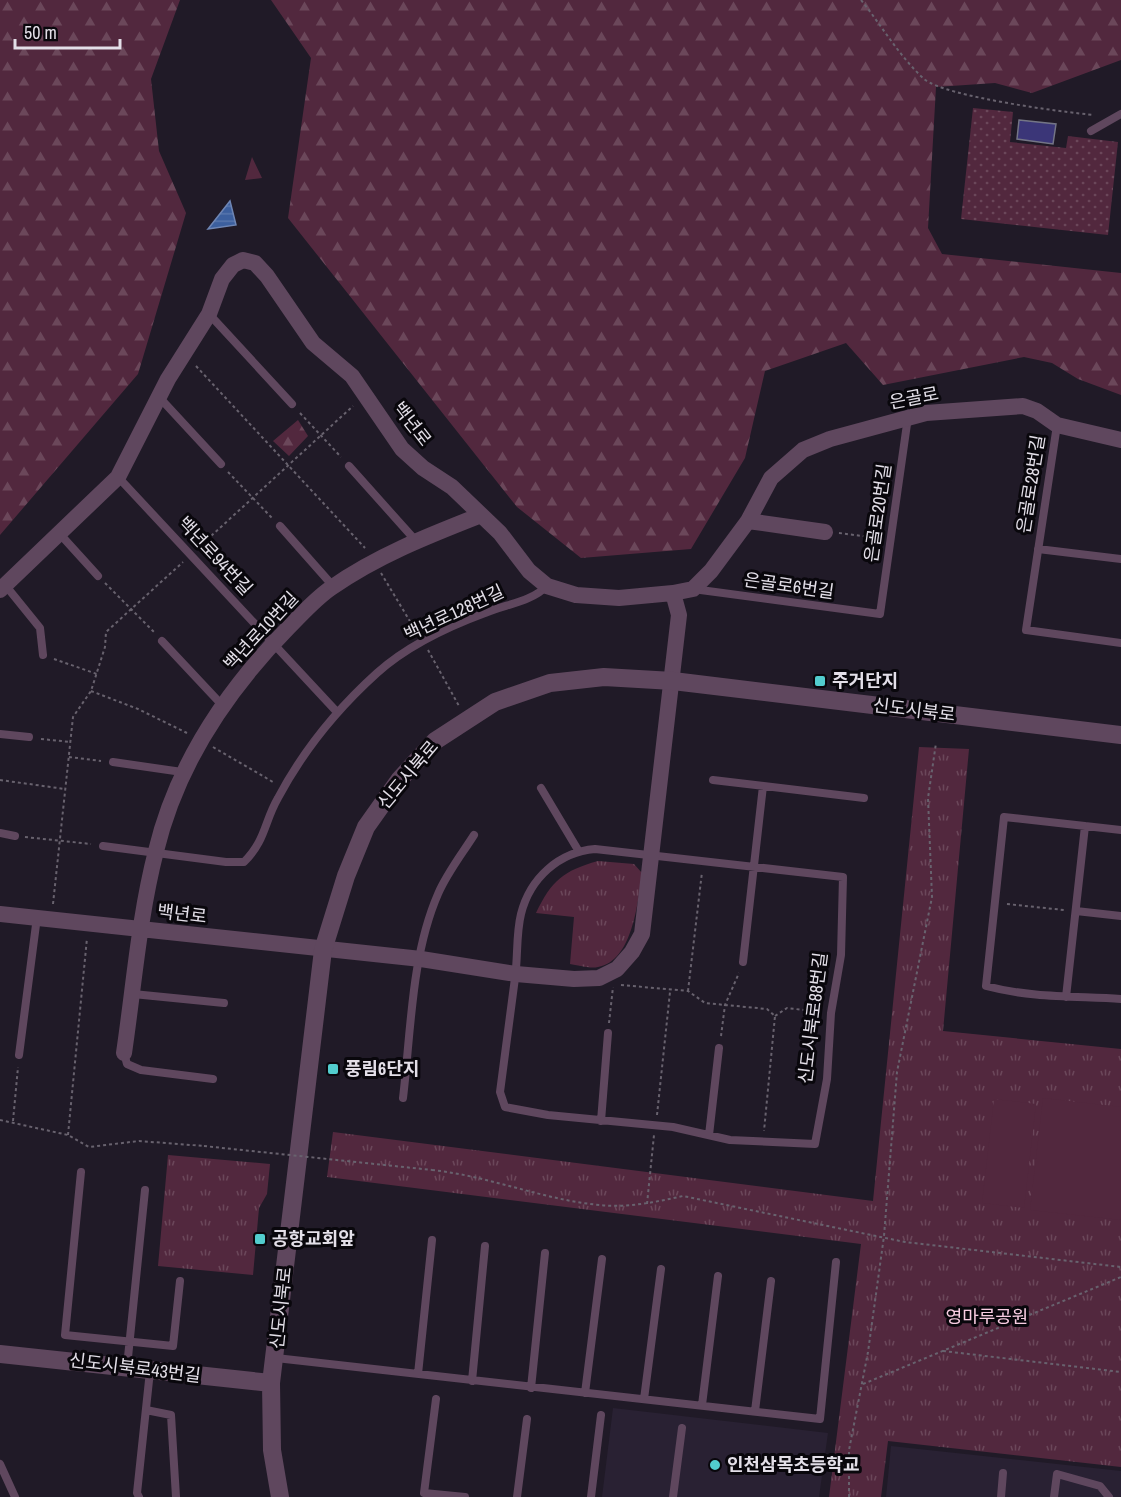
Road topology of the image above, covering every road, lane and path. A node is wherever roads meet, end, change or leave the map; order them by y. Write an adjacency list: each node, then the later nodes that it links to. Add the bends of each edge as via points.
1 (861, 0): 2 (path, via 897,50 926,80 958,93 1076,114)
2 (1117, 115): 3 (lane)
3 (1091, 131)
4 (209, 314): 5 (street, 백년로); 7 (lane); 14 (street, 백년로, via 222,279 233,265 243,260 255,263 313,343 352,376 402,449)
5 (184, 353): 6 (street, 백년로); 23 (path)
6 (159, 397): 11 (lane); 13 (street, 백년로)
7 (292, 404): 12 (path)
8 (908, 417): 9 (street, 은골로, via 1023,406); 15 (street, 은골로, via 803,450 771,478); 19 (lane, 은골로20번길)
9 (1057, 425): 10 (street, 은골로); 21 (lane, 은골로28번길)
10 (1121, 440)
11 (220, 464): 16 (path)
12 (349, 466): 20 (lane)
13 (118, 477): 17 (street, 백년로); 33 (lane, 백년로94번길)
14 (481, 514): 20 (street, 백년로10번길); 26 (street, 백년로, via 529,571)
15 (748, 521): 18 (street); 28 (street, 은골로)
16 (280, 526): 25 (lane)
17 (59, 532): 24 (lane); 27 (street, 백년로)
18 (825, 532): 19 (path)
19 (891, 539): 30 (lane, 은골로20번길)
20 (416, 541): 23 (street, 백년로10번길)
21 (1038, 549): 22 (lane, 은골로28번길); 34 (lane, 은골로28번길, via 1026,630)
22 (1121, 559)
23 (375, 562): 25 (street, 백년로10번길); 32 (path)
24 (98, 576): 31 (path)
25 (333, 586): 33 (street, 백년로10번길)
26 (547, 586): 29 (street, 백년로, via 576,595); 32 (lane, 백년로128번길, via 538,595 484,613)
27 (3, 588): 35 (lane, 백년로, via 40,628)
28 (693, 589): 29 (street); 30 (lane, 은골로6번길)
29 (673, 593): 37 (street, via 679,615)
30 (880, 614)
31 (162, 641): 38 (lane)
32 (423, 641): 39 (lane, 백년로128번길, via 379,671); 40 (path)
33 (273, 643): 38 (street, 백년로10번길); 39 (lane, 백년로94번길)
34 (1121, 643)
35 (43, 655): 36 (path)
36 (97, 674)
37 (673, 681): 40 (street, 신도시북로, via 604,677 549,683 495,702); 42 (street, 신도시북로); 63 (street)
38 (222, 705): 48 (street, 백년로10번길)
39 (336, 711): 62 (lane, 백년로128번길, via 308,746 277,798 258,848 244,862)
40 (466, 718): 73 (street, 신도시북로, via 435,741 366,827)
41 (0, 734): 43 (lane)
42 (1121, 735)
43 (29, 737): 44 (path)
44 (71, 742)
45 (936, 743): 103 (path, via 928,798 932,897 897,1072)
46 (69, 757): 47 (path)
47 (113, 762): 48 (lane)
48 (182, 772): 62 (street, 백년로10번길)
49 (0, 780): 53 (path)
50 (713, 780): 51 (lane)
51 (763, 786): 54 (lane); 65 (lane)
52 (541, 788): 61 (lane)
53 (65, 789)
54 (864, 798)
55 (1085, 826): 56 (lane); 66 (lane, via 1004,817); 67 (lane)
56 (1121, 830)
57 (0, 833): 59 (lane)
58 (474, 835): 74 (lane, via 439,893)
59 (15, 836): 60 (path)
60 (103, 846): 62 (lane)
61 (578, 850): 63 (lane, 신도시북로88번길); 76 (lane, 신도시북로88번길, via 540,876 527,897 521,915)
62 (155, 852): 72 (street, 백년로10번길)
63 (652, 854): 64 (lane, 신도시북로88번길); 77 (street, via 642,934)
64 (703, 860): 65 (lane, 신도시북로88번길); 79 (path)
65 (755, 866): 75 (lane); 85 (lane, 신도시북로88번길, via 843,877 842,955)
66 (994, 903): 67 (path); 81 (lane, via 986,986 1015,994)
67 (1076, 911): 70 (lane); 81 (lane)
68 (0, 914): 69 (street, 백년로)
69 (37, 916): 71 (street, 백년로); 90 (lane)
70 (1121, 916)
71 (88, 922): 72 (street, 백년로); 97 (path)
72 (140, 928): 73 (street, 백년로); 80 (street, 백년로10번길)
73 (323, 950): 74 (street); 118 (street, 신도시북로)
74 (421, 959): 76 (street); 92 (lane)
75 (743, 962): 84 (path)
76 (516, 974): 77 (street); 94 (lane, 신도시북로88번길, via 500,1092 505,1107)
77 (606, 982): 78 (path); 87 (path)
78 (670, 991): 79 (path); 96 (path)
79 (688, 992): 84 (path, via 705,1003)
80 (133, 994): 83 (lane); 89 (street, 백년로10번길)
81 (1066, 997): 82 (lane)
82 (1121, 999)
83 (224, 1003)
84 (725, 1005): 86 (path, via 767,1009); 88 (path)
85 (831, 1013): 86 (path, via 787,1008); 99 (lane, 신도시북로88번길, via 827,1079 815,1144)
86 (775, 1016): 99 (path)
87 (608, 1033): 94 (lane)
88 (719, 1048): 98 (lane)
89 (124, 1053): 91 (lane, via 128,1064 141,1070)
90 (20, 1055): 95 (path)
91 (213, 1078)
92 (403, 1098)
93 (0, 1120): 95 (path)
94 (601, 1121): 96 (lane, 신도시북로88번길)
95 (13, 1122): 97 (path)
96 (656, 1124): 98 (lane, 신도시북로88번길); 102 (path)
97 (68, 1135): 102 (path, bridge, via 89,1148 139,1141 204,1146 467,1174 543,1196 602,1206)
98 (709, 1135): 99 (lane, 신도시북로88번길)
99 (763, 1142)
100 (81, 1172): 115 (lane, via 65,1335)
101 (145, 1190): 115 (lane)
102 (647, 1204): 103 (path, via 683,1196)
103 (884, 1236): 109 (path); 125 (path)
104 (432, 1240): 122 (lane)
105 (485, 1246): 123 (lane)
106 (545, 1253): 126 (lane)
107 (602, 1259): 127 (lane)
108 (836, 1262): 132 (lane, via 820,1419)
109 (1121, 1267)
110 (661, 1269): 129 (lane)
111 (718, 1276): 130 (lane)
112 (1121, 1277): 116 (path)
113 (180, 1281): 115 (lane, via 173,1346)
114 (771, 1281): 132 (lane)
115 (130, 1342): 119 (lane)
116 (940, 1351): 121 (path); 125 (path)
117 (0, 1354): 119 (street, 신도시북로43번길)
118 (276, 1358): 122 (lane); 124 (street, 신도시북로)
119 (127, 1368): 120 (street, 신도시북로43번길)
120 (150, 1371): 124 (street, 신도시북로43번길); 131 (lane)
121 (1121, 1372)
122 (418, 1374): 123 (lane)
123 (472, 1381): 126 (lane)
124 (271, 1383): 142 (street, 신도시북로, via 272,1450)
125 (862, 1384): 147 (path, via 849,1450)
126 (531, 1388): 127 (lane)
127 (585, 1393): 129 (lane)
128 (436, 1399): 138 (lane)
129 (644, 1400): 130 (lane)
130 (702, 1406): 132 (lane)
131 (146, 1410): 140 (lane); 141 (lane, via 171,1415)
132 (755, 1411)
133 (601, 1415): 145 (lane)
134 (527, 1419): 144 (lane)
135 (682, 1428): 146 (lane)
136 (0, 1464): 139 (lane)
137 (1003, 1473): 148 (lane)
138 (424, 1495): 143 (lane)
139 (15, 1497)
140 (139, 1497)
141 (176, 1497)
142 (280, 1497)
143 (465, 1497)
144 (517, 1497)
145 (591, 1497)
146 (673, 1497)
147 (849, 1497)
148 (1001, 1497)
149 (1054, 1497): 150 (lane, via 1057,1474 1100,1486)
150 (1109, 1497)

